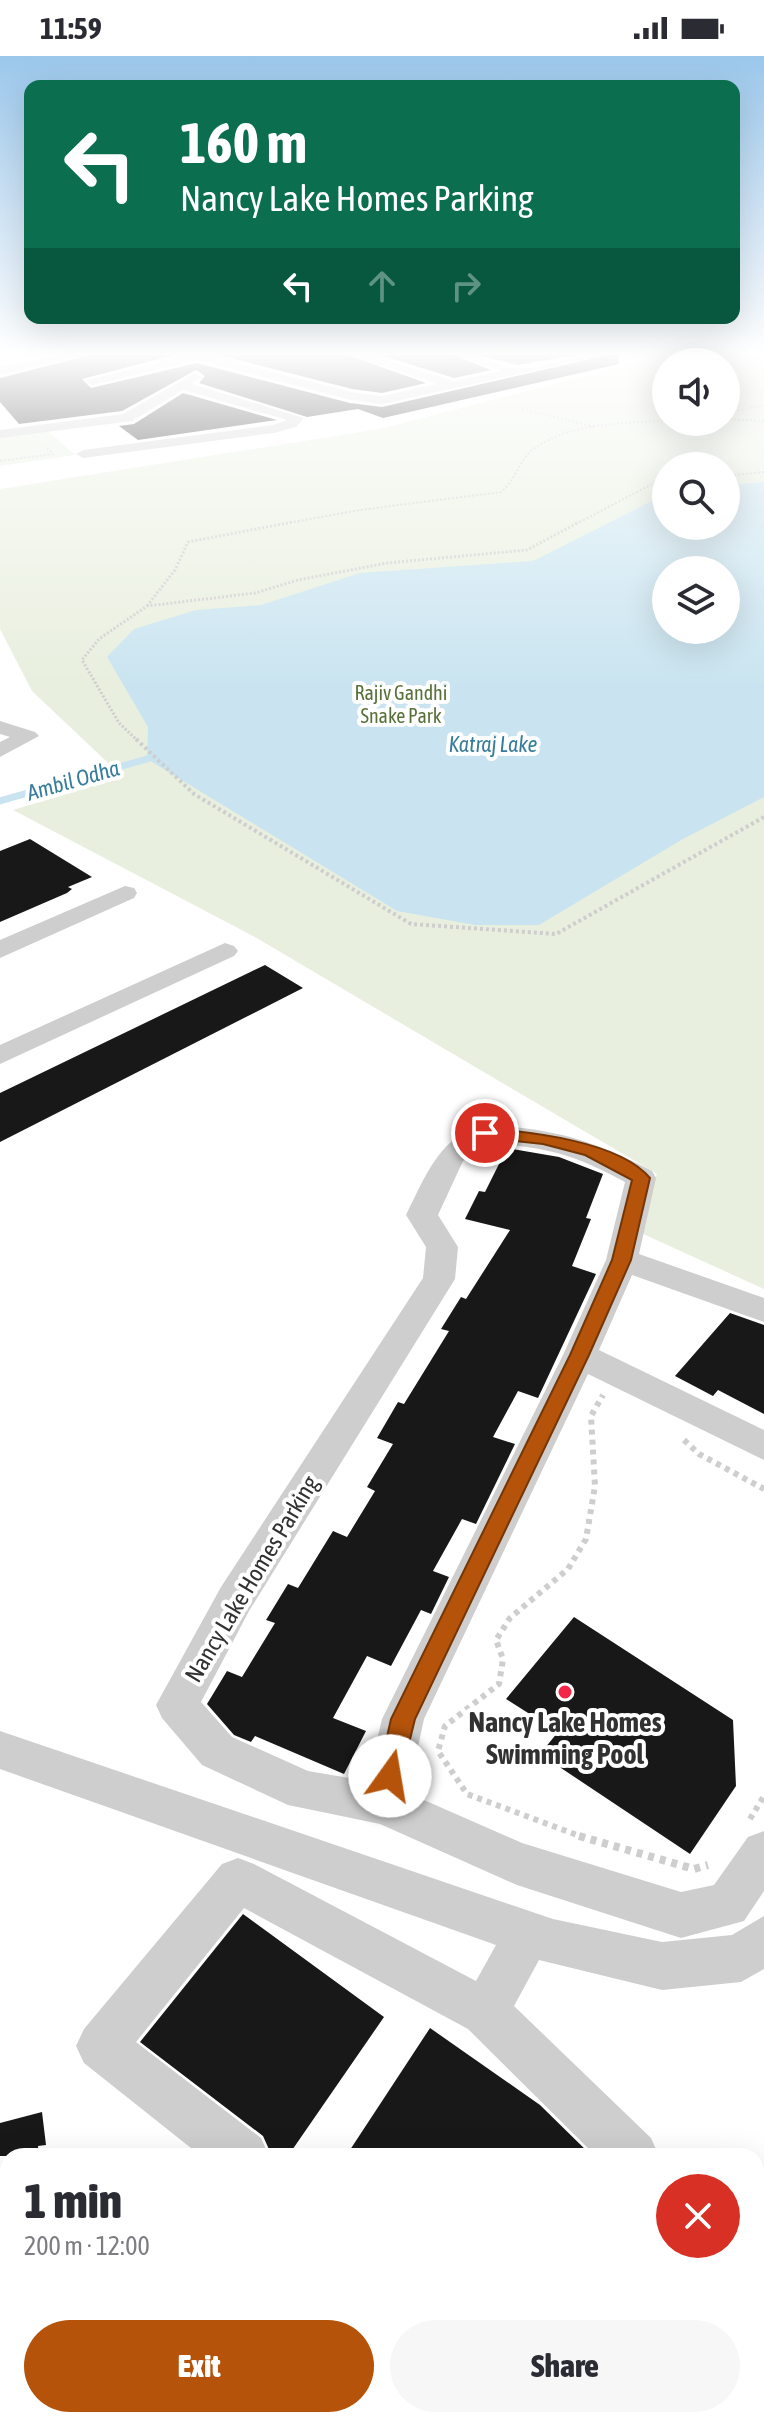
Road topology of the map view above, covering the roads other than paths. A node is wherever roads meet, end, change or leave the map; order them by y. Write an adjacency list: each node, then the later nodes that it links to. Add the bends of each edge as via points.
1 (0, 727): 2 (street, via 28,736)
2 (0, 751)
3 (125, 893): 4 (street)
4 (0, 950)
5 (225, 951): 6 (street)
6 (0, 1056)
7 (622, 1260): 8 (street); 9 (street, Nancy Lake Homes Parking); 12 (street, Nancy Lake Homes Parking, via 641,1178 591,1151 543,1138 485,1133 451,1156 422,1215 442,1247 439,1279 235,1599 177,1705 217,1751 304,1791)
8 (764, 1310)
9 (580, 1355): 10 (street); 12 (street, Nancy Lake Homes Parking, via 403,1719)
10 (764, 1446)
11 (0, 1750): 14 (street)
12 (384, 1804): 13 (street, via 517,1863 681,1915 728,1905)
13 (745, 1845)
14 (528, 1933): 15 (street, via 662,1966 741,1958); 16 (street)
15 (764, 1939)
16 (485, 2012): 17 (street, via 238,1880 101,2046); 18 (street)
17 (233, 2148)
18 (625, 2148)

